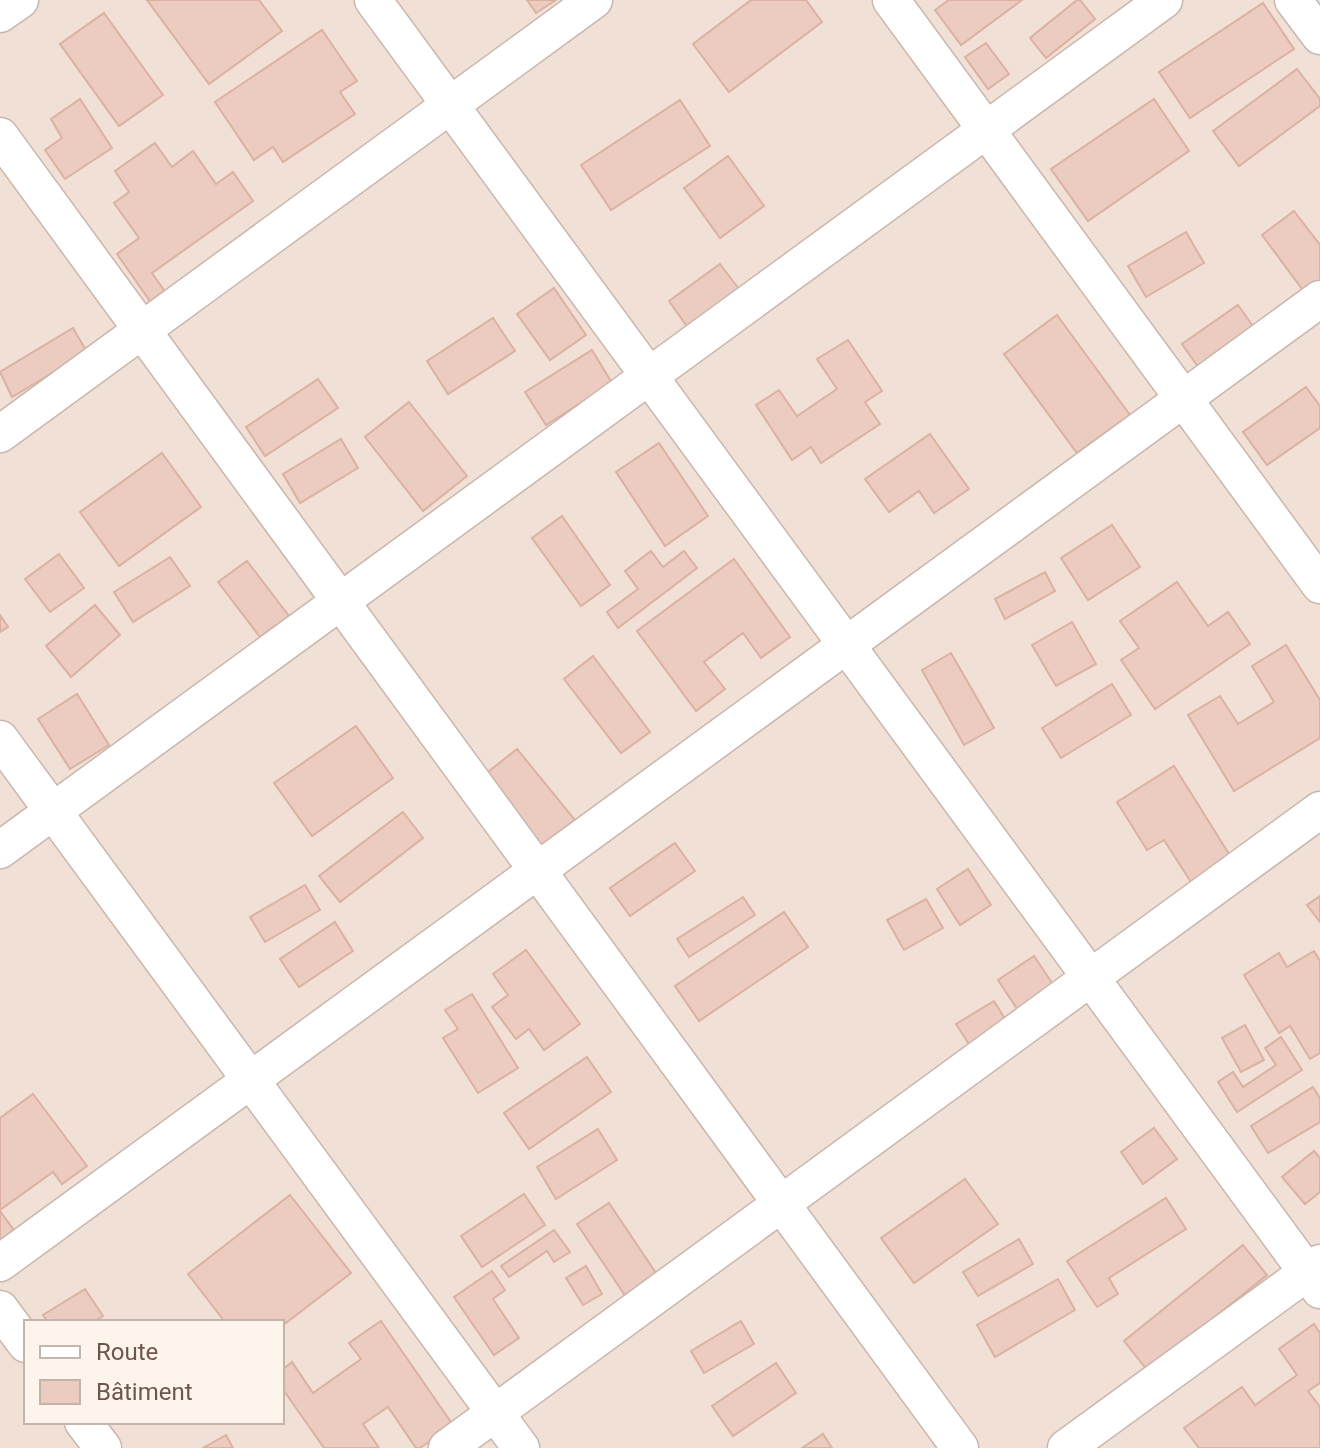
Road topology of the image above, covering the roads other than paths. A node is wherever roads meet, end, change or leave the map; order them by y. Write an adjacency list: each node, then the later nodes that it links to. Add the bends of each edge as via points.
1 (20, 0): 7 (street)
2 (373, 0): 9 (street)
3 (594, 0): 9 (street)
4 (891, 0): 10 (street)
5 (1164, 0): 10 (street)
6 (1293, 0): 8 (street)
7 (0, 14)
8 (1320, 36)
9 (450, 105): 13 (street); 14 (street)
10 (986, 130): 14 (street); 15 (street)
11 (0, 136): 13 (street)
12 (1320, 299): 15 (street)
13 (142, 331): 16 (street); 18 (street)
14 (649, 376): 18 (street); 19 (street)
15 (1183, 399): 17 (street); 19 (street)
16 (0, 434)
17 (1320, 585)
18 (340, 602): 22 (street); 24 (street)
19 (847, 645): 24 (street); 25 (street)
20 (0, 739): 22 (street)
21 (1320, 810): 25 (street)
22 (53, 812): 23 (street); 26 (street)
23 (0, 850)
24 (537, 871): 26 (street); 27 (street)
25 (1090, 977): 27 (street); 29 (street)
26 (250, 1080): 28 (street); 32 (street)
27 (781, 1204): 32 (street); 37 (street)
28 (0, 1263)
29 (1316, 1275): 38 (street)
30 (0, 1309): 31 (street)
31 (24, 1341)
32 (495, 1413): 35 (street); 36 (street)
33 (85, 1424): 34 (street)
34 (103, 1448)
35 (447, 1448)
36 (521, 1448)
37 (960, 1448)
38 (1066, 1448)

